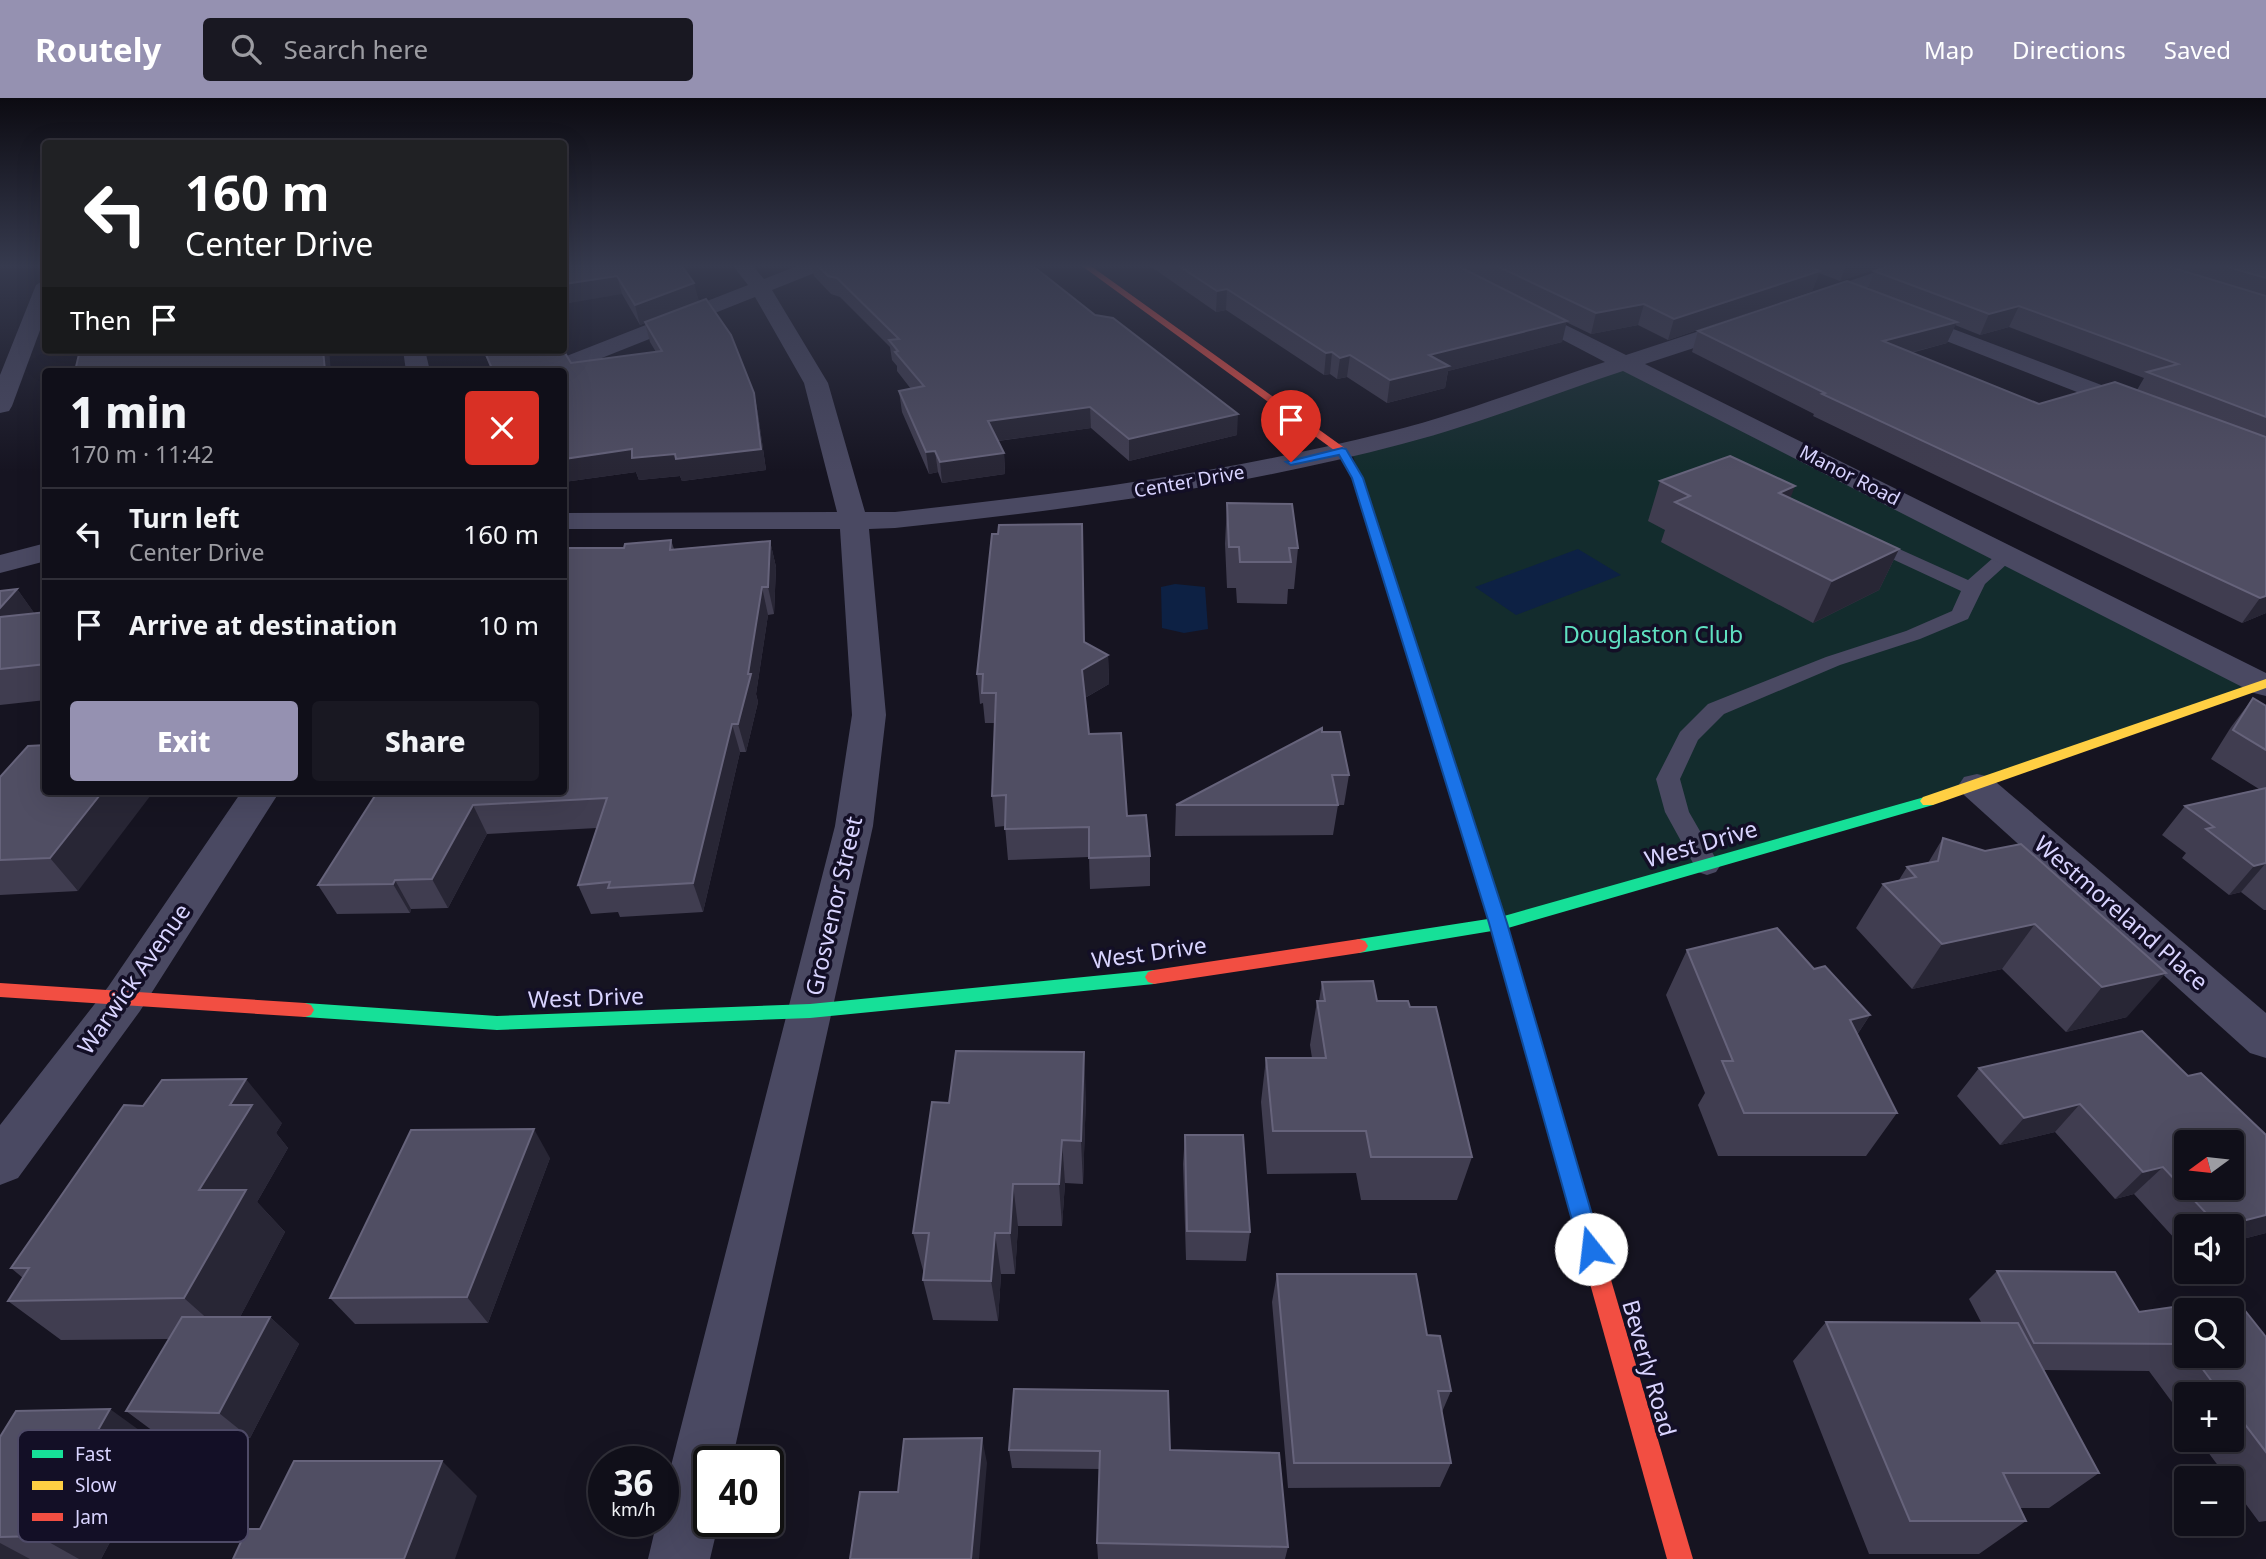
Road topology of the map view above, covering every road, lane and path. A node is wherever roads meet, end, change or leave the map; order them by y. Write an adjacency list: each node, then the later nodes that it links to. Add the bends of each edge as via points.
1 (27, 334): 10 (street)
2 (628, 334): 9 (street)
3 (786, 334): 14 (street, Grosvenor Street, via 816,383)
4 (1180, 334): 12 (street, Beverly Road)
5 (1569, 334): 8 (street, Manor Road)
6 (1716, 334): 8 (street, Center Drive)
7 (1950, 334): 11 (street)
8 (1629, 364): 12 (street, Center Drive); 16 (street, Manor Road)
9 (555, 368)
10 (0, 406)
11 (2162, 416)
12 (1342, 452): 14 (street, Center Drive, via 1088,499); 24 (street, Beverly Road, via 1358,478)
13 (567, 522): 14 (street, Center Drive)
14 (854, 522): 27 (street, Grosvenor Street, via 869,715 854,826)
15 (1851, 533): 19 (lane)
16 (2009, 554): 19 (lane, via 1985,570); 20 (street, Manor Road)
17 (41, 555): 18 (street)
18 (0, 564)
19 (1970, 588): 23 (lane, via 1961,615 1716,709 1688,737 1668,779 1677,812)
20 (2265, 684): 21 (street, West Drive)
21 (1977, 786): 23 (street, West Drive); 28 (street, Westmoreland Place)
22 (258, 795): 26 (street, Warwick Avenue)
23 (1707, 866): 24 (street, West Drive)
24 (1498, 923): 27 (street, West Drive, via 1137,980); 31 (street, Beverly Road)
25 (0, 990): 26 (street, West Drive)
26 (124, 999): 27 (street, West Drive, via 497,1023); 29 (street, Warwick Avenue)
27 (810, 1011): 30 (street, Grosvenor Street)
28 (2266, 1040)
29 (0, 1163)
30 (679, 1559)
31 (1680, 1559)

